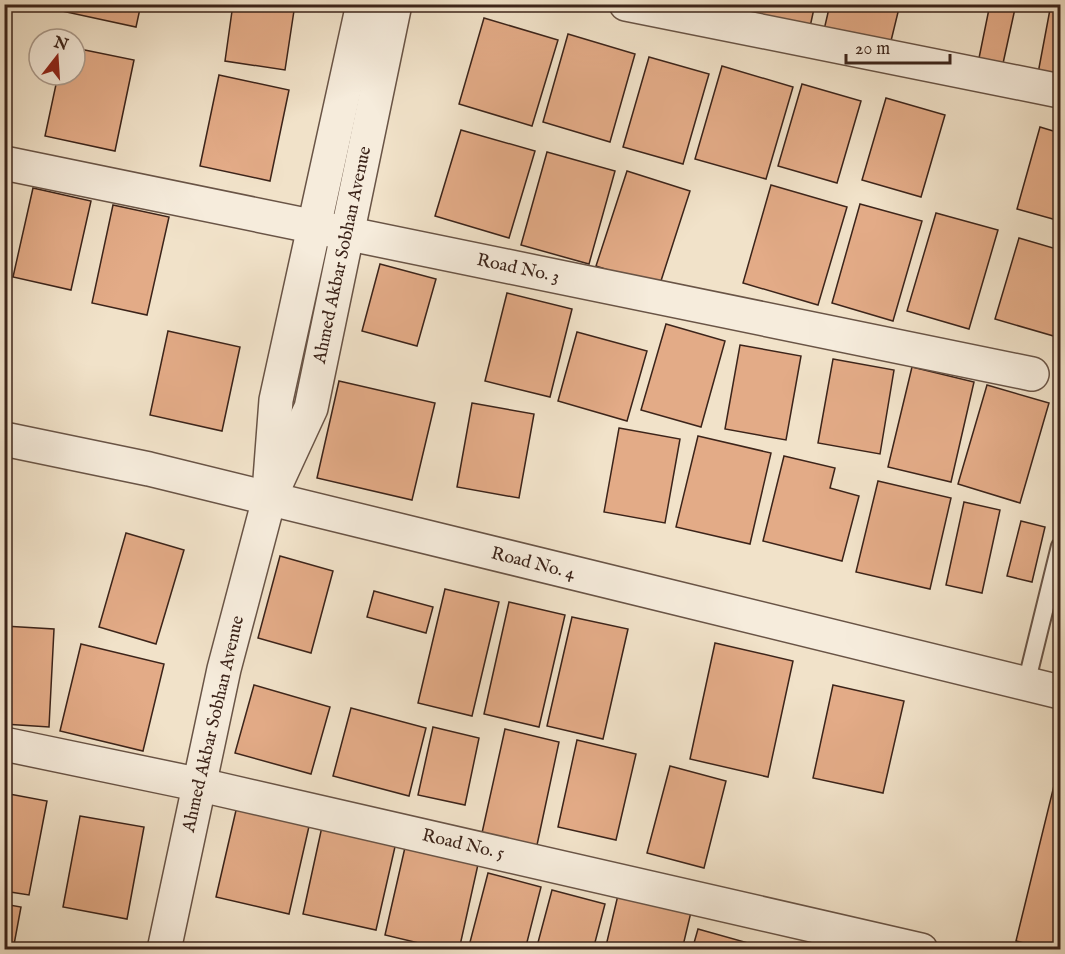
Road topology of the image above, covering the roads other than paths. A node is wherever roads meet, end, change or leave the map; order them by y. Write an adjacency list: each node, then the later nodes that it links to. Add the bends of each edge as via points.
1 (363, 4): 6 (street, Ahmed Akbar Sobhan Avenue)
2 (395, 4): 7 (street, Ahmed Akbar Sobhan Avenue)
3 (626, 4): 4 (street)
4 (1060, 91)
5 (4, 163): 6 (street, Road No. 3)
6 (316, 227): 7 (street, Road No. 3); 10 (street, Ahmed Akbar Sobhan Avenue, via 276,400)
7 (348, 234): 8 (street, Road No. 3); 10 (street, Ahmed Akbar Sobhan Avenue, via 311,408)
8 (1032, 374)
9 (4, 439): 10 (street, Road No. 4, via 149,468)
10 (269, 499): 12 (street, Road No. 4); 15 (street, Ahmed Akbar Sobhan Avenue, via 224,669)
11 (1060, 546): 12 (lane)
12 (1026, 684): 13 (street, Road No. 4)
13 (1060, 692)
14 (4, 744): 15 (street, Road No. 5)
15 (201, 784): 16 (street, Ahmed Akbar Sobhan Avenue); 17 (street, Road No. 5)
16 (164, 950)
17 (921, 950)

